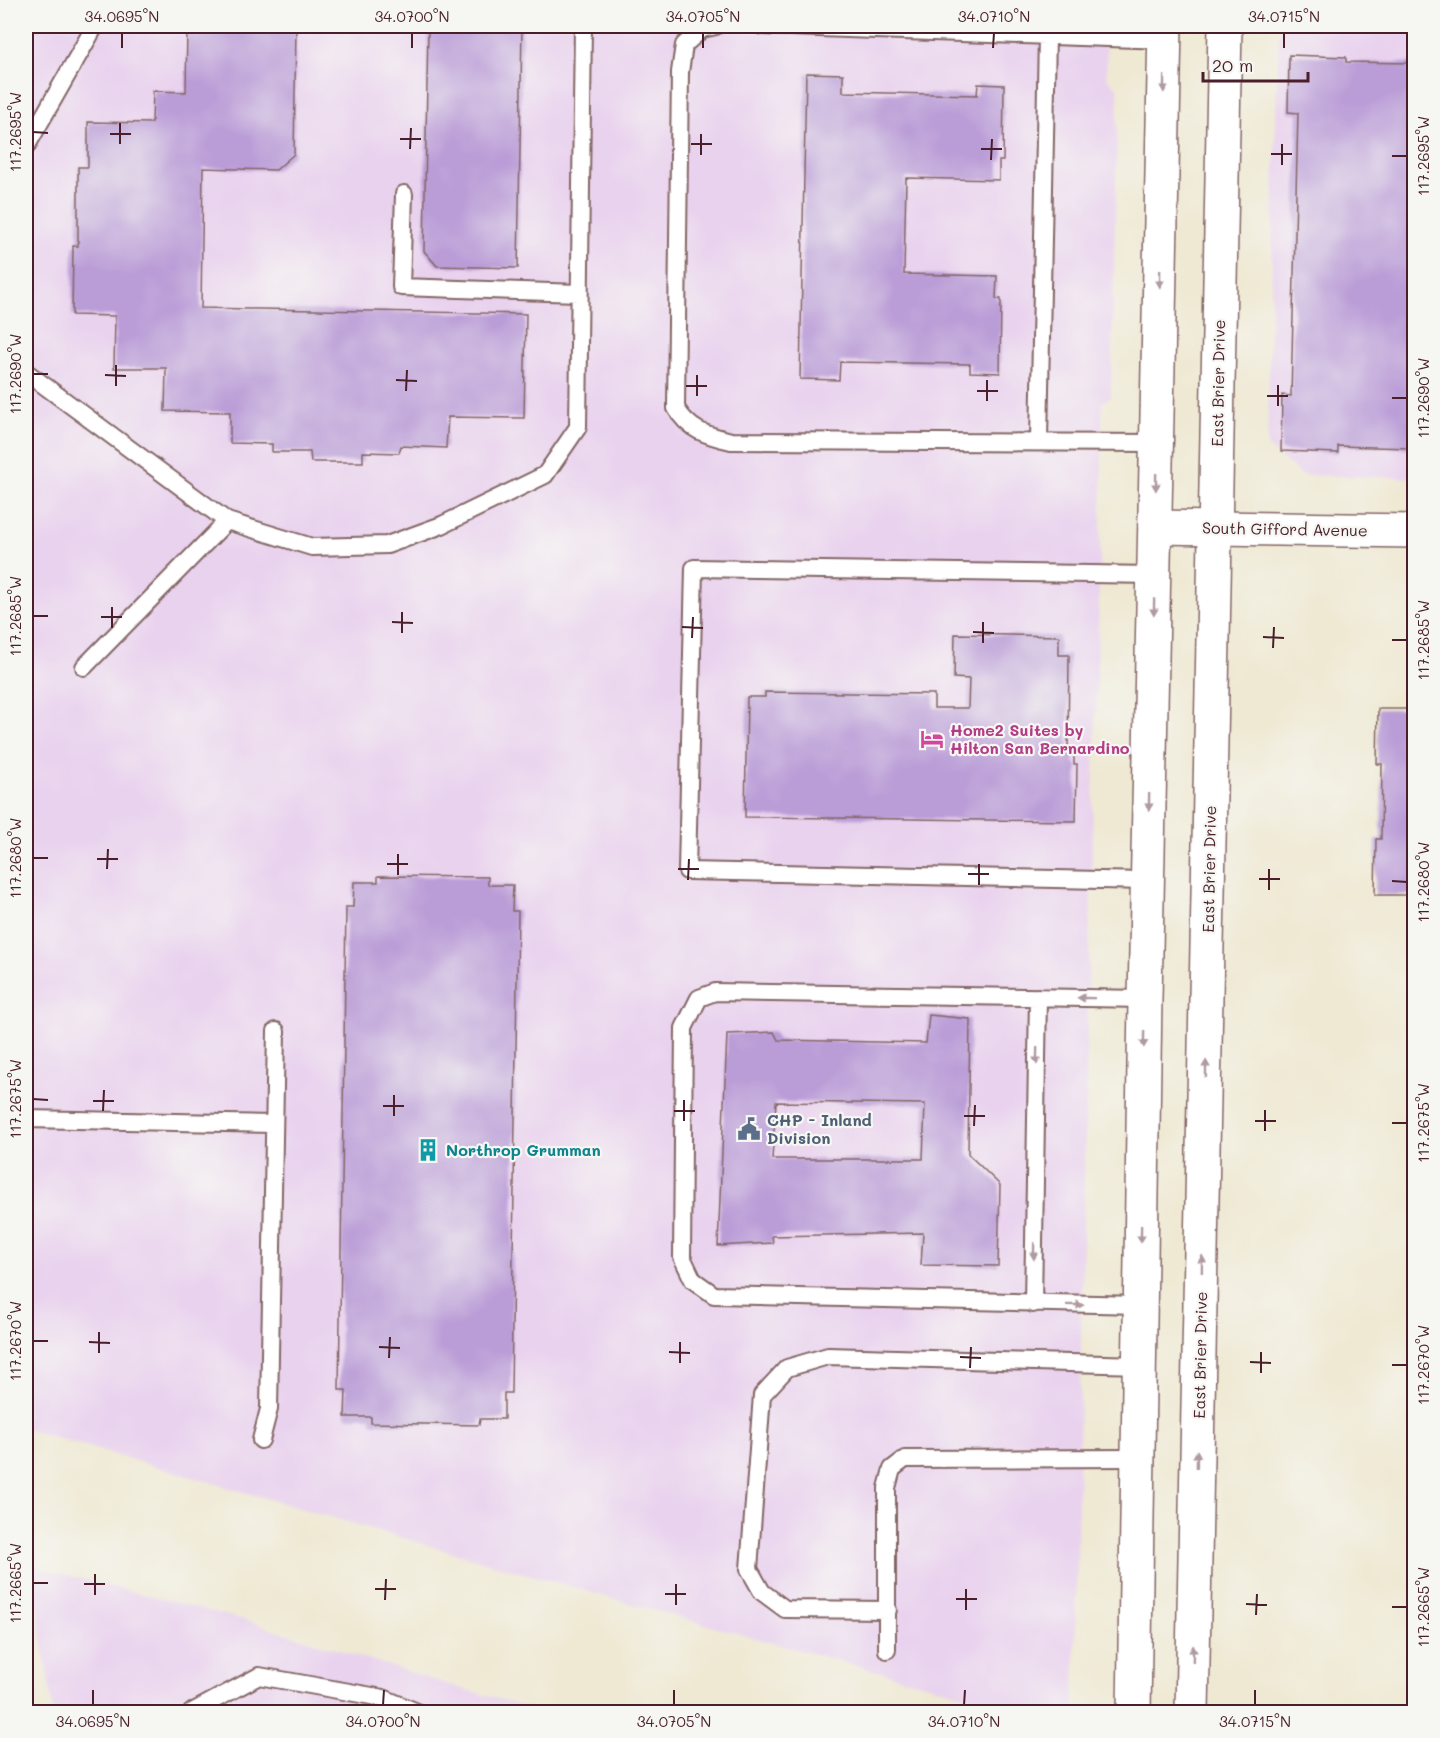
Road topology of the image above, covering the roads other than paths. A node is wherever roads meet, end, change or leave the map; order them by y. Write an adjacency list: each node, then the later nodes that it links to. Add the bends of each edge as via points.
1 (95, 26): 8 (lane)
2 (583, 26): 10 (lane)
3 (716, 26): 12 (lane, via 702,29 684,45 680,72 676,408 684,422 702,434 731,441)
4 (762, 26): 7 (lane)
5 (1225, 26): 16 (street, East Brier Drive)
6 (1165, 33): 7 (lane); 13 (street, one-way to 13)
7 (1047, 36): 12 (lane)
8 (26, 147)
9 (404, 194): 10 (lane, via 401,287)
10 (579, 293): 14 (lane, via 578,427 545,475 442,525 387,545 312,547)
11 (26, 372): 14 (lane)
12 (1039, 441): 13 (lane)
13 (1157, 443): 15 (street, one-way to 15)
14 (227, 521): 19 (lane)
15 (1156, 527): 16 (street, South Gifford Avenue); 18 (street)
16 (1216, 527): 17 (street, South Gifford Avenue); 36 (street, East Brier Drive, one-way to 16)
17 (1414, 531)
18 (1154, 575): 20 (street, one-way to 20); 20 (lane, via 694,567 693,591 687,871)
19 (84, 667)
20 (1147, 881): 22 (street)
21 (1038, 997): 22 (lane, one-way to 21); 26 (lane, one-way to 26); 26 (lane, via 715,992 699,998 684,1028 682,1257 693,1280 714,1295)
22 (1145, 999): 27 (street, one-way to 27)
23 (276, 1031): 25 (lane)
24 (26, 1119): 25 (lane)
25 (273, 1124): 29 (lane, via 269,1409)
26 (1025, 1304): 27 (lane, one-way to 27)
27 (1140, 1305): 28 (street)
28 (1139, 1365): 30 (street); 31 (lane, via 828,1356 787,1368 762,1395 749,1569 762,1592 785,1609)
29 (261, 1440)
30 (1138, 1458): 31 (lane, via 905,1460 892,1469 887,1488); 35 (street)
31 (888, 1610): 32 (lane)
32 (887, 1650)
33 (192, 1713): 34 (lane, via 259,1676 383,1698)
34 (417, 1713)
35 (1134, 1713)
36 (1192, 1713)

